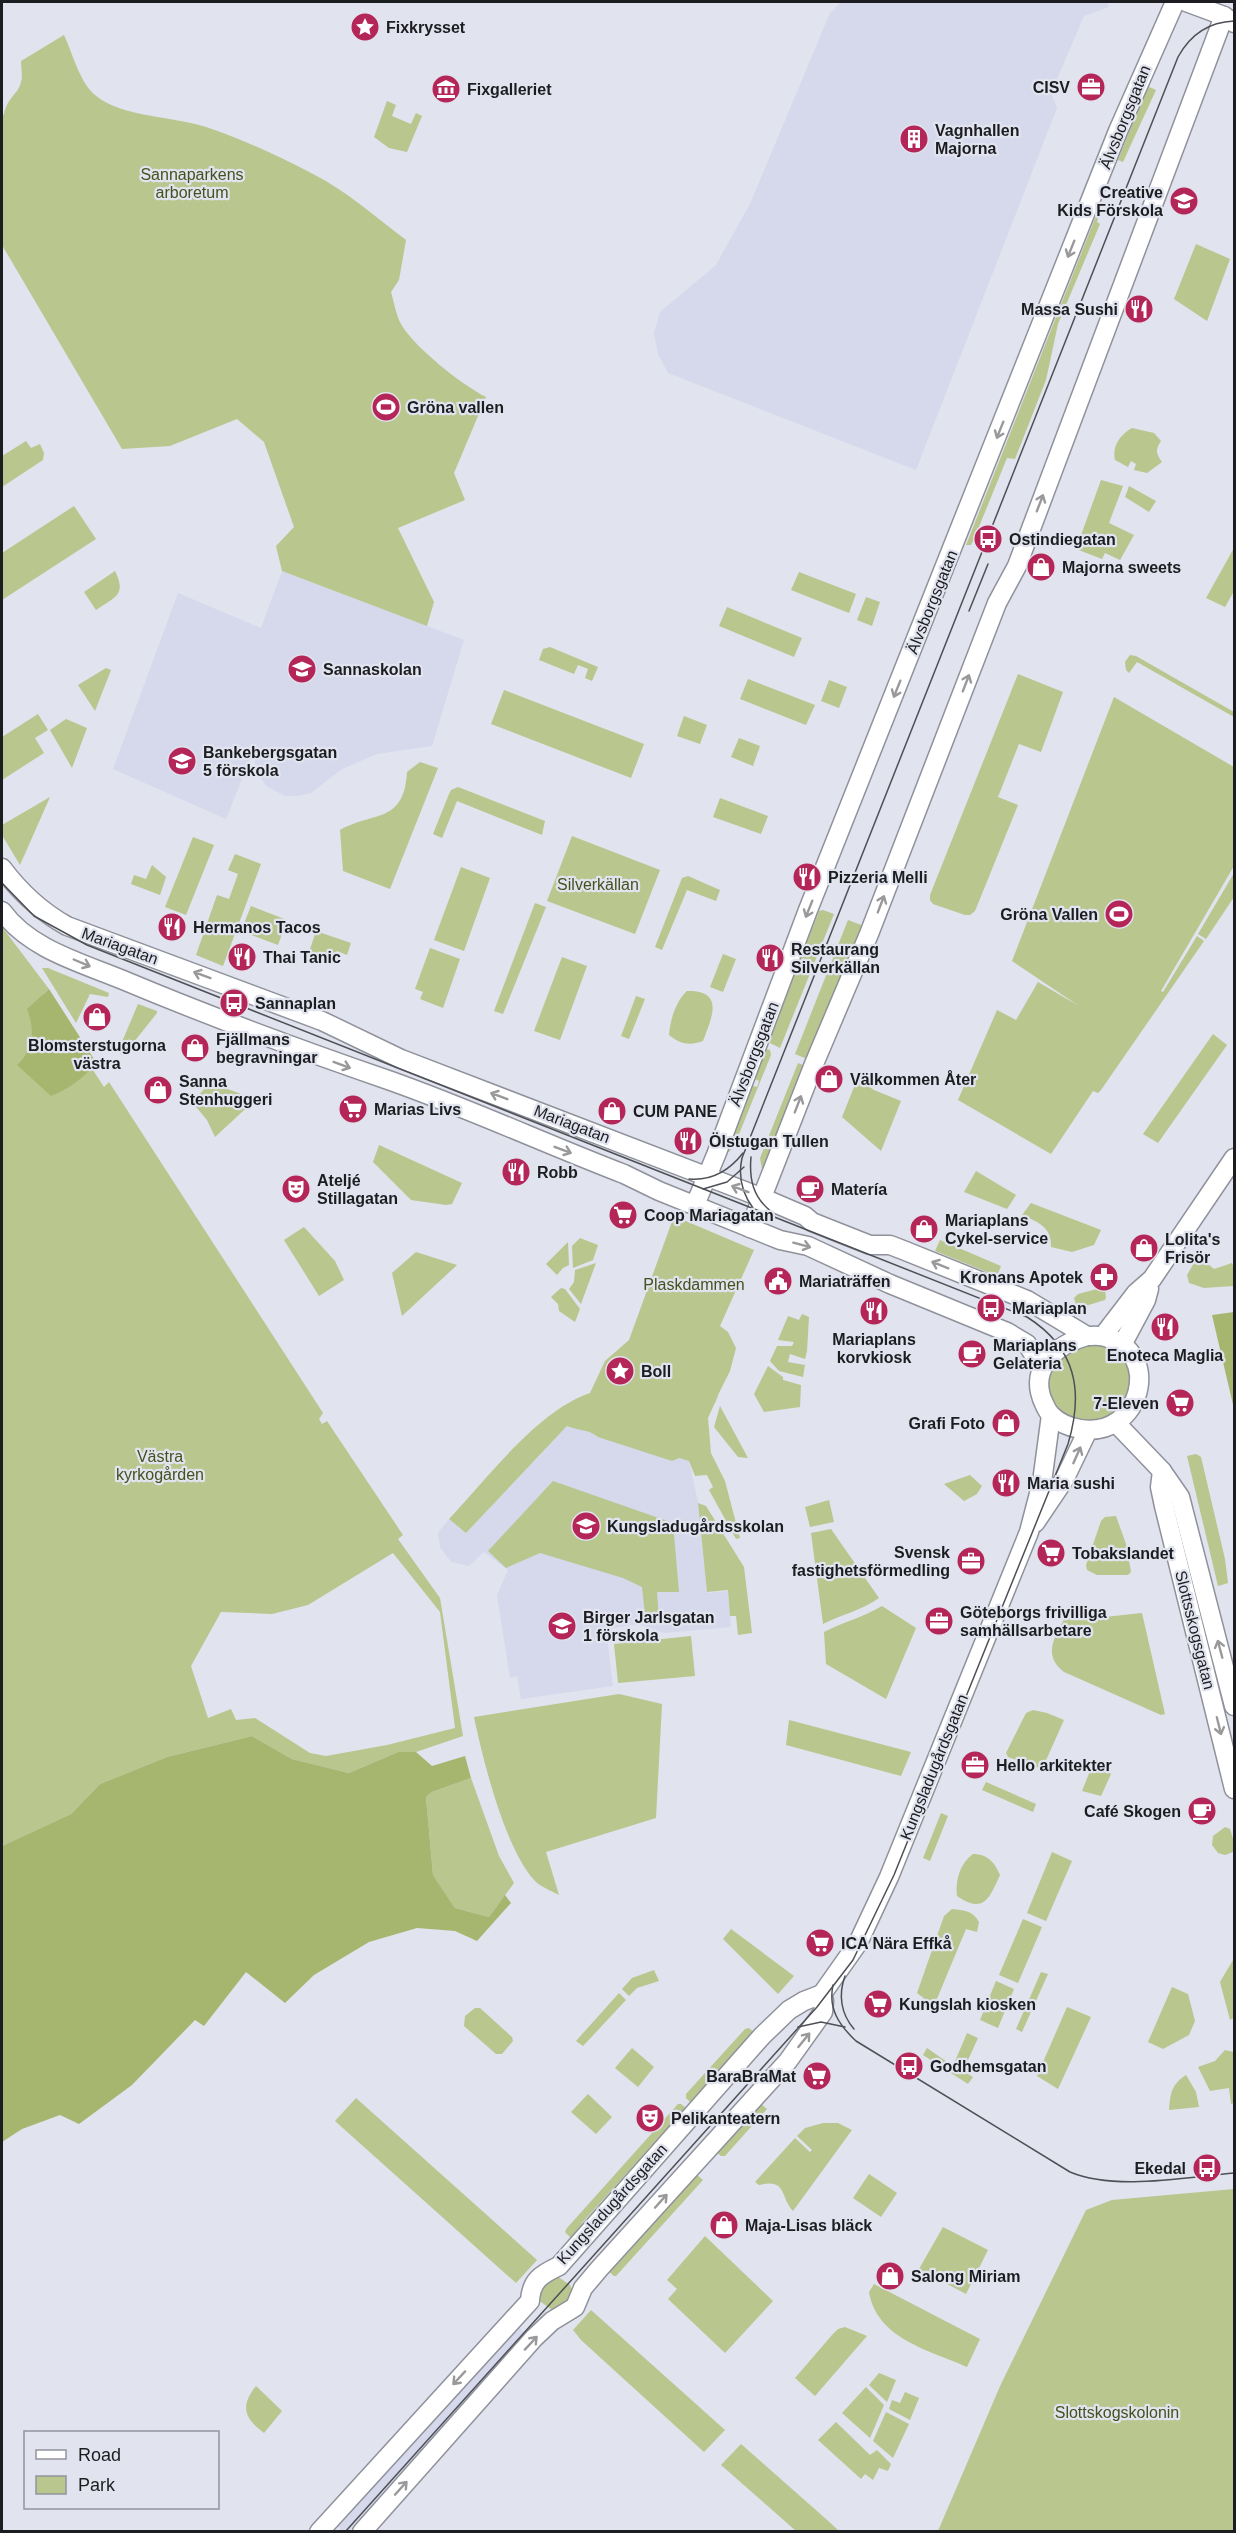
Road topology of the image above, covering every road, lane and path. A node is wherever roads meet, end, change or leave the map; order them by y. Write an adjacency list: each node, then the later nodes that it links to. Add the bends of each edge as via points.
1 (1176, 2): 7 (street, Älvsborgsgatan, one-way to 7, via 1118,131 808,910)
2 (1186, 2): 3 (street)
3 (1228, 19): 8 (street, one-way to 3, via 997,603 1017,566)
4 (2, 868): 7 (street, Mariagatan, one-way to 4, via 401,1059 343,1029 86,934 52,918 17,888)
5 (2, 912): 9 (street, Mariagatan, one-way to 9, via 30,938 50,950)
6 (1234, 1158): 11 (street)
7 (707, 1176): 8 (street, Mariagatan, one-way to 7); 9 (street, Älvsborgsgatan)
8 (763, 1198): 10 (street); 12 (street, Mariagatan, one-way to 8, via 1027,1300 890,1245 870,1245 841,1234)
9 (695, 1205): 10 (street, Mariagatan)
10 (750, 1228): 14 (street, Mariagatan, one-way to 14, via 808,1246 1008,1332 1027,1344)
11 (1152, 1279): 12 (street); 13 (street, via 1146,1300)
12 (1095, 1336): 13 (street); 14 (street, via 1066,1344)
13 (1122, 1345): 16 (street, via 1137,1368 1139,1390 1129,1412)
14 (1042, 1368): 15 (street, via 1039,1386)
15 (1051, 1415): 17 (street, via 1066,1425); 19 (street, Kungsladugårdsgatan, via 1042,1482)
16 (1116, 1423): 17 (street); 18 (street, Slottsskogsgatan)
17 (1088, 1430): 19 (street, Kungsladugårdsgatan, one-way to 17, via 1064,1480)
18 (1162, 1471): 20 (street, Slottsskogsgatan, one-way to 18, via 1186,1514 1180,1497); 21 (street, Slottsskogsgatan, one-way to 21, via 1164,1506)
19 (1029, 1532): 22 (street, Kungsladugårdsgatan, via 881,1895 853,1950)
20 (1234, 1706)
21 (1234, 1789)
22 (822, 1994): 23 (street, Kungsladugårdsgatan, one-way to 23, via 789,2010 762,2036 559,2266 535,2281 530,2301); 24 (street, Kungsladugårdsgatan, one-way to 22, via 534,2338 575,2307 598,2269 788,2061 823,2012)
23 (319, 2532)
24 (362, 2532)

